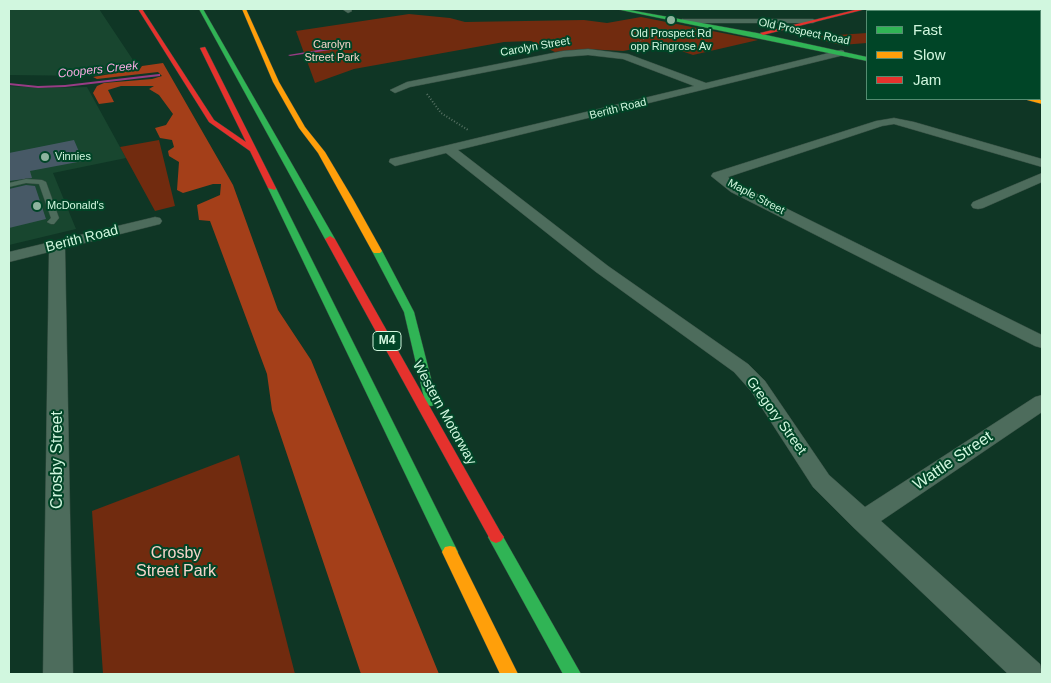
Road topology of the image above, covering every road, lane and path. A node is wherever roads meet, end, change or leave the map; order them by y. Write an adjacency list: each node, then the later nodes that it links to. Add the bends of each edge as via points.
1 (140, 9): 19 (main road, via 212,122)
2 (201, 9): 34 (main road, Western Motorway / M4)
3 (244, 9): 20 (main road, via 276,82 302,128)
4 (252, 9): 20 (main road, via 274,59 310,121)
5 (618, 9): 7 (main road, Old Prospect Road)
6 (864, 9): 8 (main road)
7 (686, 21): 8 (street); 10 (main road, Old Prospect Road); 11 (path)
8 (813, 21): 10 (main road)
9 (196, 34): 19 (main road, M4)
10 (757, 35): 12 (main road, Old Prospect Road)
11 (608, 53): 14 (street, Carolyn Street, via 563,54); 15 (street, Carolyn Street, via 643,61)
12 (841, 53): 13 (main road, Old Prospect Road); 15 (street, Berith Road)
13 (866, 59)
14 (418, 82): 16 (street, Carolyn Street); 17 (path, via 442,112)
15 (707, 87): 17 (street, Berith Road)
16 (395, 90)
17 (486, 142): 18 (street, Berith Road)
18 (450, 150): 21 (street, Berith Road); 35 (street, Gregory Street, via 602,269 741,368 758,386 822,481)
19 (254, 152): 37 (main road, M4)
20 (321, 152): 34 (main road, via 409,312)
21 (395, 162)
22 (1042, 163): 32 (street, Maple Street, via 890,121 718,176 736,189)
23 (1042, 177): 27 (street)
24 (42, 182): 25 (lane); 26 (lane); 29 (lane, via 55,218)
25 (9, 185)
26 (9, 189)
27 (978, 205)
28 (156, 221): 30 (street, Berith Road)
29 (51, 222)
30 (57, 245): 31 (street, Berith Road); 36 (street, Crosby Street)
31 (9, 257)
32 (1042, 342)
33 (1042, 402): 35 (street, Wattle Street)
34 (439, 436): 38 (main road, Western Motorway / M4)
35 (863, 521): 39 (street, Gregory Street)
36 (58, 674)
37 (509, 674)
38 (572, 674)
39 (1029, 674)

